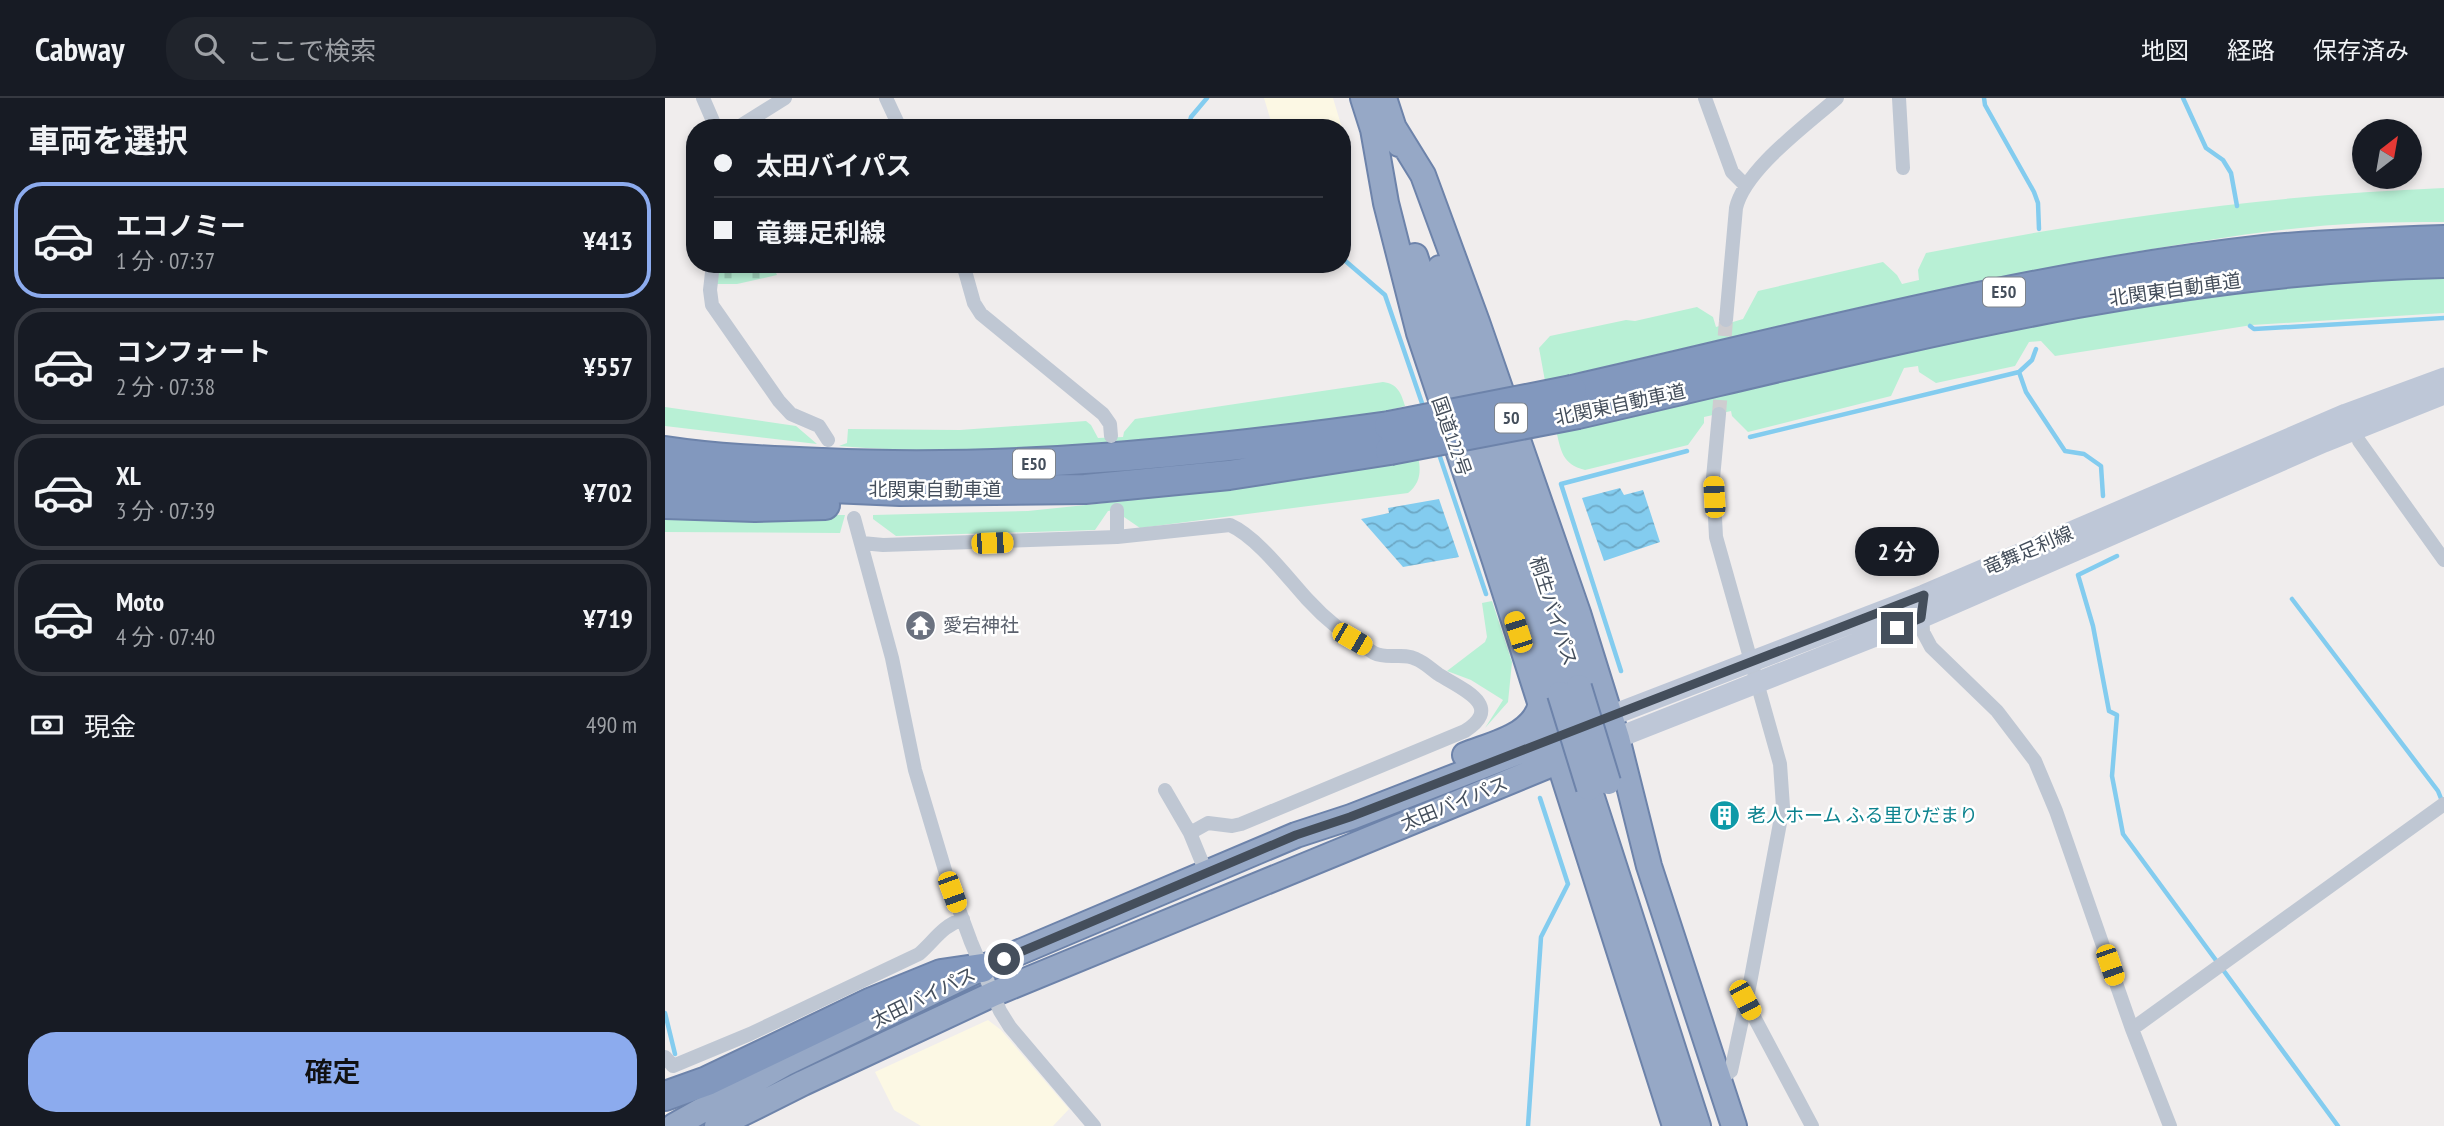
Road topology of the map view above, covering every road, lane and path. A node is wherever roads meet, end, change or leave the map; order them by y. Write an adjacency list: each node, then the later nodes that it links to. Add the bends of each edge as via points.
1 (703, 98): 9 (street)
2 (785, 98): 10 (street)
3 (886, 98): 11 (street)
4 (1363, 98): 12 (highway, 桐生バイパス / 50)
5 (1384, 98): 12 (highway, 桐生バイパス / 50)
6 (1705, 98): 14 (street, via 1731,172)
7 (1837, 98): 14 (street)
8 (1899, 98): 13 (street)
9 (712, 119)
10 (751, 119)
11 (896, 119)
12 (1383, 129): 40 (highway, 桐生バイパス / 50); 40 (highway, 国道122号 / 50, via 1387,204 1419,333); 41 (highway, 50, via 1423,175 1578,613)
13 (1903, 168)
14 (1745, 185): 19 (street, via 1736,208)
15 (2444, 240): 22 (highway, 北関東自動車道 / E50, via 2265,250 2032,286 1915,310)
16 (2444, 263): 22 (highway, 北関東自動車道 / E50, via 2278,274 2147,292)
17 (712, 273): 26 (street, via 712,305 791,415 819,426)
18 (966, 273): 24 (street, via 981,314 1103,414)
19 (1726, 320)
20 (2444, 378): 36 (main road, 竜舞足利線, via 2346,414)
21 (2444, 394): 37 (main road, 竜舞足利線)
22 (1575, 402): 25 (highway, 北関東自動車道 / E50, bridge)
23 (1719, 414): 38 (street, via 1713,478 1716,537)
24 (1111, 436)
25 (1389, 438): 28 (highway, 北関東自動車道 / E50, via 1250,444 986,466); 29 (highway, 北関東自動車道 / E50, via 1229,475)
26 (828, 440)
27 (2359, 441): 35 (street)
28 (668, 457): 29 (highway, 北関東自動車道 / E50, via 761,485 900,491)
29 (1086, 488): 30 (highway, via 969,503)
30 (665, 504)
31 (1117, 510): 33 (street)
32 (854, 518): 34 (street)
33 (1117, 537): 34 (street); 46 (street, via 1234,527 1275,562 1341,632 1380,656 1417,659 1476,697 1481,708 1477,721 1465,731 1241,824 1208,823)
34 (862, 543): 49 (street, via 915,770)
35 (2444, 560)
36 (1924, 595): 37 (street); 38 (main road, 竜舞足利線)
37 (1921, 618): 39 (main road, 竜舞足利線); 53 (street, via 1931,647 1997,711 2035,761)
38 (1750, 662): 39 (street); 41 (main road, 竜舞足利線)
39 (1757, 683): 41 (main road, 竜舞足利線); 52 (street, via 1780,764 1783,807)
40 (1560, 695): 42 (highway, 国道122号 / 50); 43 (highway, 桐生バイパス / 50, bridge); 47 (highway, via 1524,730 1344,806)
41 (1613, 727): 42 (highway, 太田バイパス); 55 (highway, 50, via 1649,866)
42 (1555, 749): 47 (highway, 太田バイパス); 51 (highway, 太田バイパス); 60 (highway, 国道122号)
43 (1599, 785): 61 (highway, 桐生バイパス / 50); 62 (highway, 桐生バイパス / 50)
44 (1165, 790): 46 (street)
45 (2444, 804): 53 (street)
46 (1190, 833): 48 (street)
47 (1296, 835): 48 (highway, 太田バイパス)
48 (1206, 872): 50 (highway, 太田バイパス)
49 (963, 919): 50 (street); 54 (street, via 947,924 919,954 750,1034 673,1066)
50 (982, 968): 51 (street); 56 (highway, via 941,974); 57 (highway, 太田バイパス, via 784,1064)
51 (993, 995): 58 (highway, 太田バイパス); 59 (street, via 1017,1038)
52 (1745, 1000): 55 (street, via 1731,1071); 64 (street)
53 (2131, 1029): 65 (street)
54 (665, 1057)
55 (1719, 1080): 63 (highway, 50)
56 (665, 1096)
57 (674, 1126)
58 (717, 1126)
59 (1094, 1126)
60 (1675, 1126)
61 (1698, 1126)
62 (1719, 1126)
63 (1734, 1126)
64 (1812, 1126)
65 (2170, 1126)

